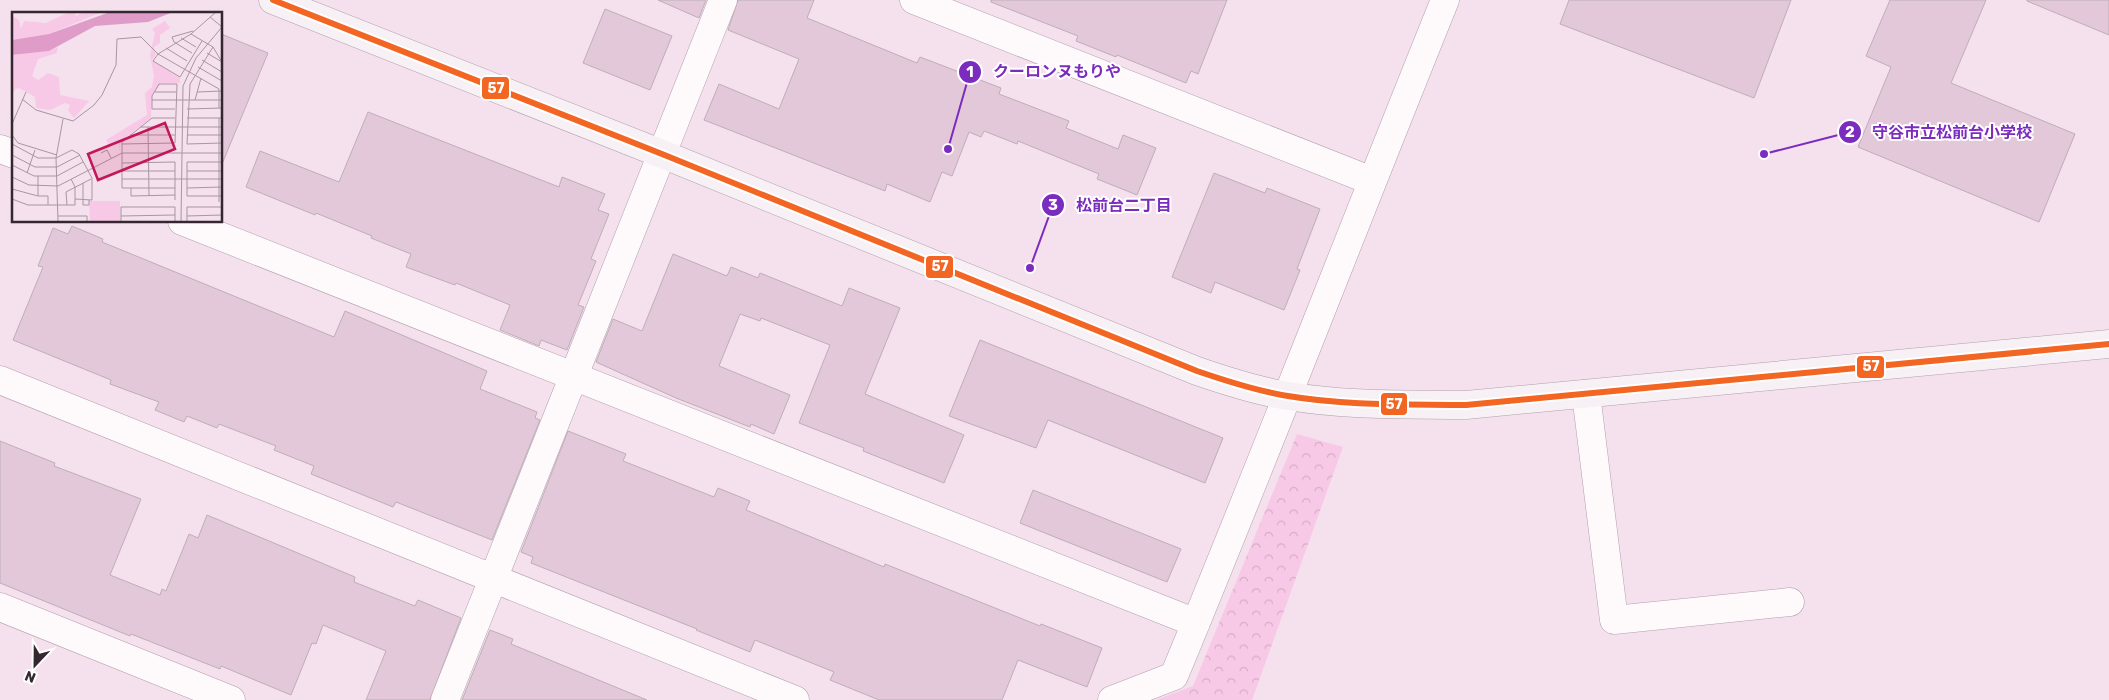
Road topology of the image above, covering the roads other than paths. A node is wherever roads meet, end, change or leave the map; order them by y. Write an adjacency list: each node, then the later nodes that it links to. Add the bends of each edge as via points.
1 (273, 0): 7 (street)
2 (724, 0): 7 (street)
3 (914, 0): 8 (street)
4 (1445, 0): 8 (street)
5 (0, 149): 6 (street)
6 (12, 153)
7 (662, 154): 11 (street); 14 (street, via 1197,371)
8 (1372, 181): 14 (street)
9 (185, 222): 11 (street)
10 (2109, 344): 13 (street)
11 (573, 377): 15 (street); 18 (street)
12 (0, 380): 15 (street)
13 (1586, 394): 14 (street, via 1466,405 1364,404); 16 (street, via 1614,620)
14 (1288, 396): 18 (street)
15 (494, 579): 20 (street); 21 (street)
16 (1790, 602)
17 (0, 607): 19 (street)
18 (1196, 623): 22 (street, via 1174,676)
19 (231, 700)
20 (445, 700)
21 (794, 700)
22 (1112, 700)

